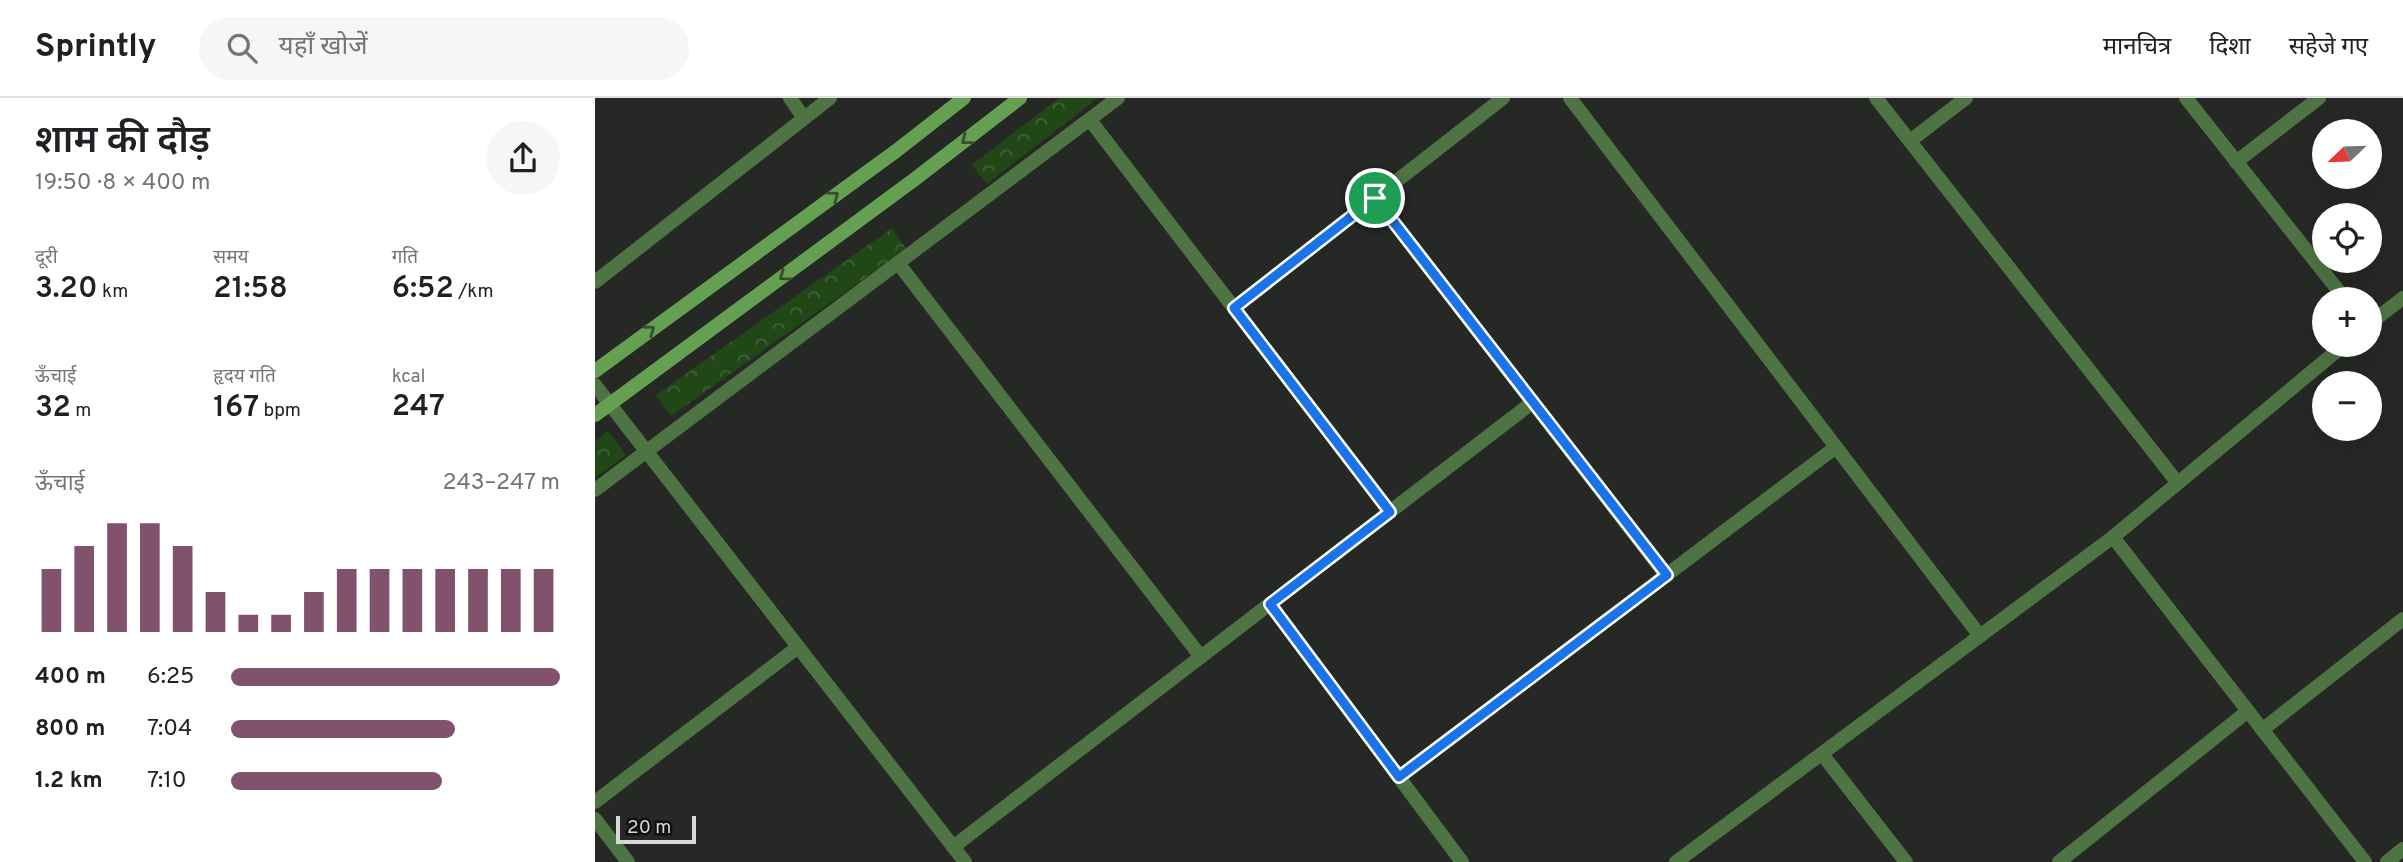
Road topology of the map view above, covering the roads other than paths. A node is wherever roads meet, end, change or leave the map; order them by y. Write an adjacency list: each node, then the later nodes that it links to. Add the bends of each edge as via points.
1 (790, 98): 12 (street)
2 (830, 98): 12 (street)
3 (964, 98): 24 (street, one-way to 3)
4 (1020, 98): 27 (street, one-way to 27)
5 (1118, 98): 13 (street)
6 (1503, 98): 16 (street)
7 (1570, 98): 29 (street)
8 (1876, 98): 14 (street)
9 (1966, 98): 14 (street)
10 (2186, 98): 15 (street)
11 (2319, 98): 15 (street)
12 (804, 118): 18 (street)
13 (1090, 120): 17 (street); 21 (street)
14 (1910, 141): 31 (street)
15 (2237, 162): 19 (street)
16 (1375, 198): 21 (street); 26 (street)
17 (898, 263): 30 (street); 40 (street)
18 (595, 282)
19 (2336, 287)
20 (2403, 298): 22 (street)
21 (1234, 308): 33 (street)
22 (2382, 314)
23 (2329, 357): 31 (street)
24 (595, 371)
25 (595, 385): 27 (street)
26 (1533, 402): 33 (street); 35 (street)
27 (610, 404): 28 (street); 30 (street)
28 (595, 415)
29 (1836, 447): 35 (street); 38 (street)
30 (646, 451): 32 (street); 39 (street)
31 (2177, 482): 34 (street)
32 (595, 490)
33 (1390, 512): 36 (street)
34 (2113, 537): 38 (street); 41 (street)
35 (1667, 575): 44 (street)
36 (1270, 604): 40 (street); 44 (street)
37 (2403, 619): 42 (street)
38 (1980, 636): 43 (street)
39 (798, 647): 45 (street); 47 (street)
40 (1201, 657): 47 (street)
41 (2248, 711): 42 (street); 55 (street)
42 (2262, 730): 49 (street)
43 (1822, 754): 53 (street); 54 (street)
44 (1399, 777): 52 (street)
45 (595, 802)
46 (595, 819): 50 (street)
47 (953, 847): 51 (street)
48 (2403, 849): 56 (street)
49 (2363, 861)
50 (628, 862)
51 (965, 862)
52 (1462, 862)
53 (1677, 862)
54 (1906, 862)
55 (2059, 862)
56 (2387, 862)

